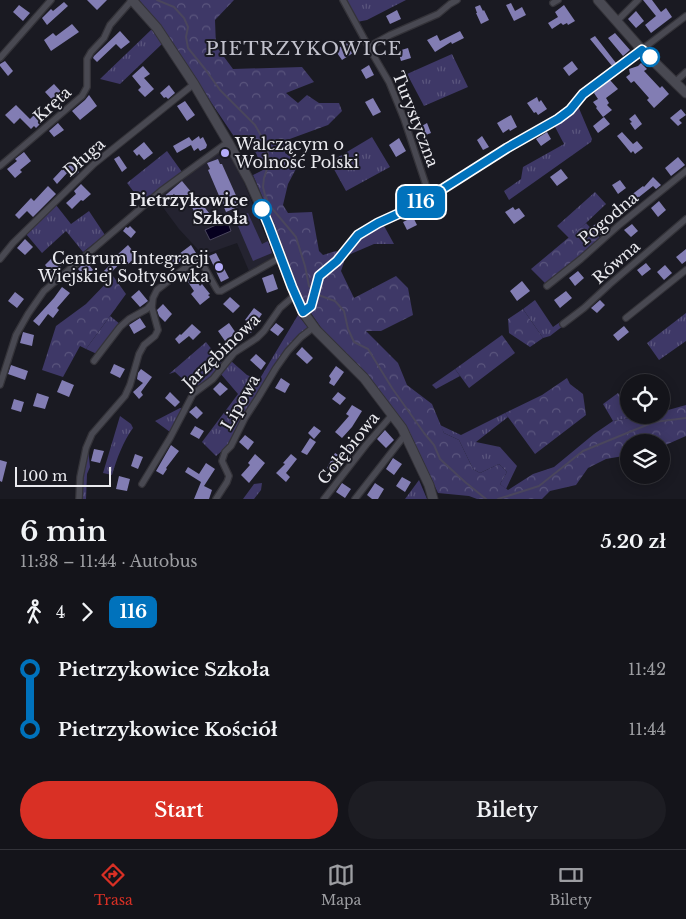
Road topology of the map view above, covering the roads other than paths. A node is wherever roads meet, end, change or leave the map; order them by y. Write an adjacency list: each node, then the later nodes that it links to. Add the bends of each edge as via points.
1 (51, 0): 11 (street)
2 (132, 0): 14 (street, via 156,28); 17 (street, Kręta, via 87,59 87,87 82,96)
3 (343, 0): 9 (street, Turystyczna)
4 (457, 0): 9 (street, via 438,14)
5 (598, 0): 8 (street)
6 (638, 0): 8 (street)
7 (686, 16): 10 (street)
8 (617, 22): 10 (street)
9 (368, 47): 19 (street, Turystyczna, via 389,82)
10 (642, 50): 13 (street); 19 (street, via 583,94 558,119)
11 (0, 58)
12 (686, 72): 13 (street)
13 (675, 82): 15 (street)
14 (194, 84): 16 (street); 22 (street, Długa, via 94,164 13,242)
15 (686, 93)
16 (228, 142): 21 (street, via 251,185); 32 (street, via 161,191 44,291 16,335)
17 (0, 166)
18 (686, 172): 24 (street, Pogodna)
19 (430, 197): 27 (street, via 358,235 337,261 319,276 311,306)
20 (686, 219): 29 (street, Równa)
21 (281, 257): 25 (street); 26 (street, via 221,291 200,260 193,262 157,290)
22 (0, 259)
23 (686, 270): 28 (street)
24 (547, 286)
25 (295, 295): 27 (street); 35 (street, Jarzębinowa, via 280,308 257,338 234,352 213,380 193,394)
26 (152, 303): 31 (street, via 148,310 120,327); 36 (street, via 158,330 139,354 125,396 92,434 80,477)
27 (303, 312): 30 (street)
28 (626, 318)
29 (563, 324)
30 (314, 327): 33 (street, via 364,378); 37 (street, Lipowa, via 276,368 225,452 222,461 229,476)
31 (94, 361)
32 (0, 385)
33 (392, 415): 34 (street); 38 (street, Gołębiowa)
34 (405, 435): 39 (street); 40 (street)
35 (142, 484)
36 (79, 499)
37 (216, 499)
38 (324, 499)
39 (355, 499)
40 (433, 499)

